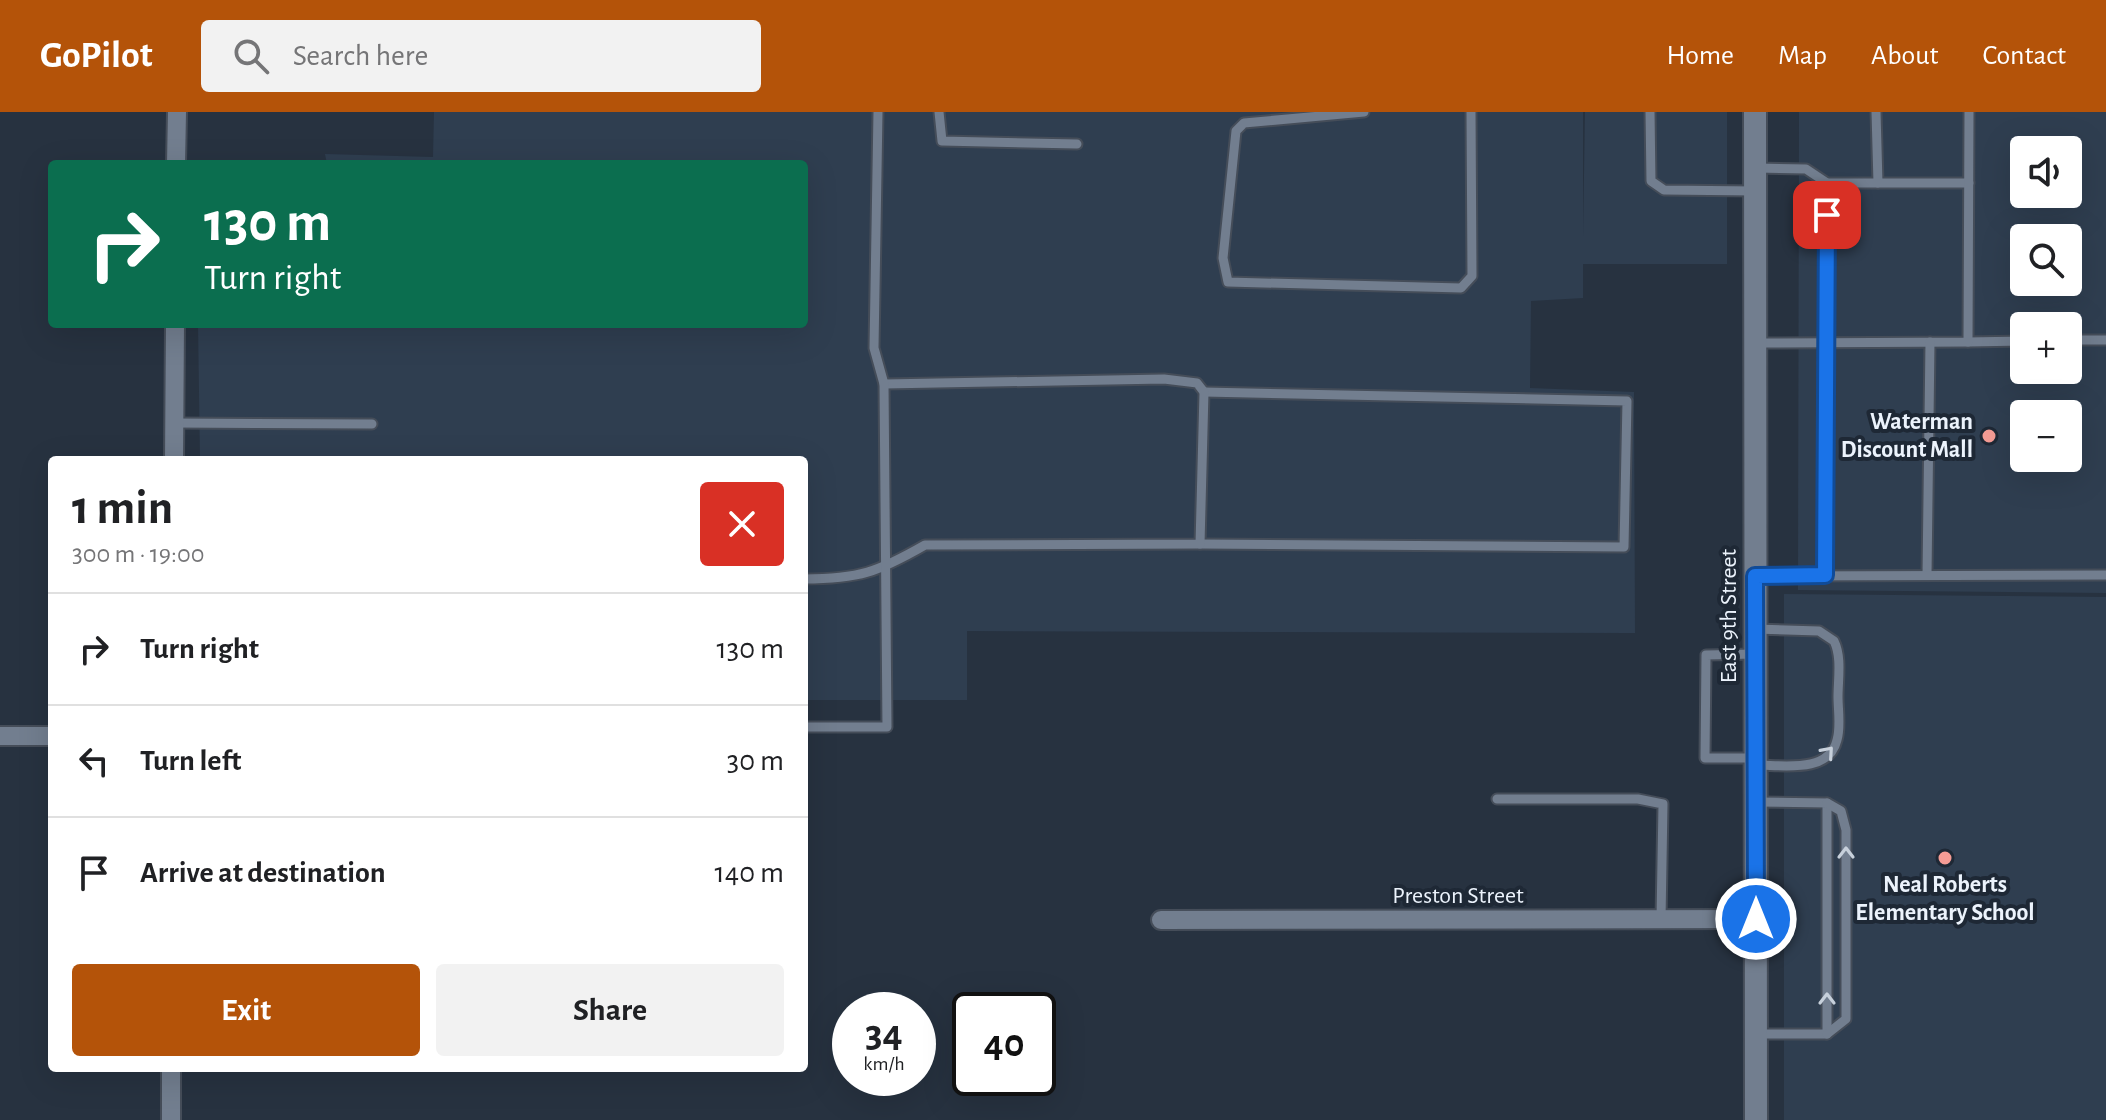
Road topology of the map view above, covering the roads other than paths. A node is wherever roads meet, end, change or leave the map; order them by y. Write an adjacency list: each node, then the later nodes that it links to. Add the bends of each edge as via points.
1 (177, 112): 11 (street)
2 (878, 112): 24 (lane, via 874,348)
3 (939, 112): 10 (lane, via 942,141)
4 (1364, 112): 5 (lane, via 1244,123 1236,131 1223,258 1228,282 1461,288 1472,276)
5 (1471, 112)
6 (1650, 112): 12 (lane, via 1651,181 1664,190)
7 (1755, 112): 12 (street, East 9th Street)
8 (1876, 112): 14 (lane)
9 (1969, 112): 15 (lane)
10 (1077, 144)
11 (176, 160)
12 (1755, 180): 13 (lane, via 1806,169); 23 (street, East 9th Street)
13 (1827, 183): 14 (lane); 22 (lane)
14 (1878, 183): 15 (lane)
15 (1969, 183): 21 (lane)
16 (175, 328): 26 (street)
17 (2082, 340): 18 (lane)
18 (2106, 340)
19 (2010, 341): 21 (lane)
20 (1930, 342): 21 (lane); 22 (lane); 32 (lane)
21 (1968, 342)
22 (1827, 343): 23 (lane); 31 (lane)
23 (1755, 344): 34 (street, East 9th Street)
24 (884, 384): 25 (lane, via 1164,379 1197,383); 30 (lane)
25 (1204, 392): 29 (lane); 29 (lane, via 1627,401 1624,547)
26 (174, 423): 27 (lane); 28 (street)
27 (372, 424)
28 (174, 456)
29 (1200, 544): 30 (lane, via 925,545)
30 (886, 567): 35 (lane, via 843,579); 38 (lane, via 887,727)
31 (1825, 575): 32 (lane); 34 (lane)
32 (1927, 575): 33 (lane)
33 (2106, 575)
34 (1755, 576): 36 (street, East 9th Street)
35 (808, 579)
36 (1755, 629): 37 (street, East 9th Street); 41 (lane, one-way to 36, via 1811,764 1830,754 1838,736 1838,655 1825,633)
37 (1755, 654): 41 (street, East 9th Street); 41 (lane, via 1706,655 1705,758)
38 (808, 727)
39 (0, 736): 40 (street)
40 (48, 736)
41 (1756, 762): 43 (street, East 9th Street)
42 (1497, 799): 45 (lane, via 1638,799 1663,804)
43 (1756, 802): 44 (lane); 46 (street, East 9th Street)
44 (1827, 803): 49 (lane, one-way to 44); 49 (lane, one-way to 44, via 1846,1019 1844,816)
45 (1661, 919): 46 (street, Preston Street); 47 (street, Preston Street)
46 (1756, 919): 48 (street, East 9th Street)
47 (1161, 920)
48 (1756, 1034): 49 (lane); 52 (street, East 9th Street)
49 (1827, 1034)
50 (171, 1072): 51 (street)
51 (171, 1120)
52 (1756, 1120)

